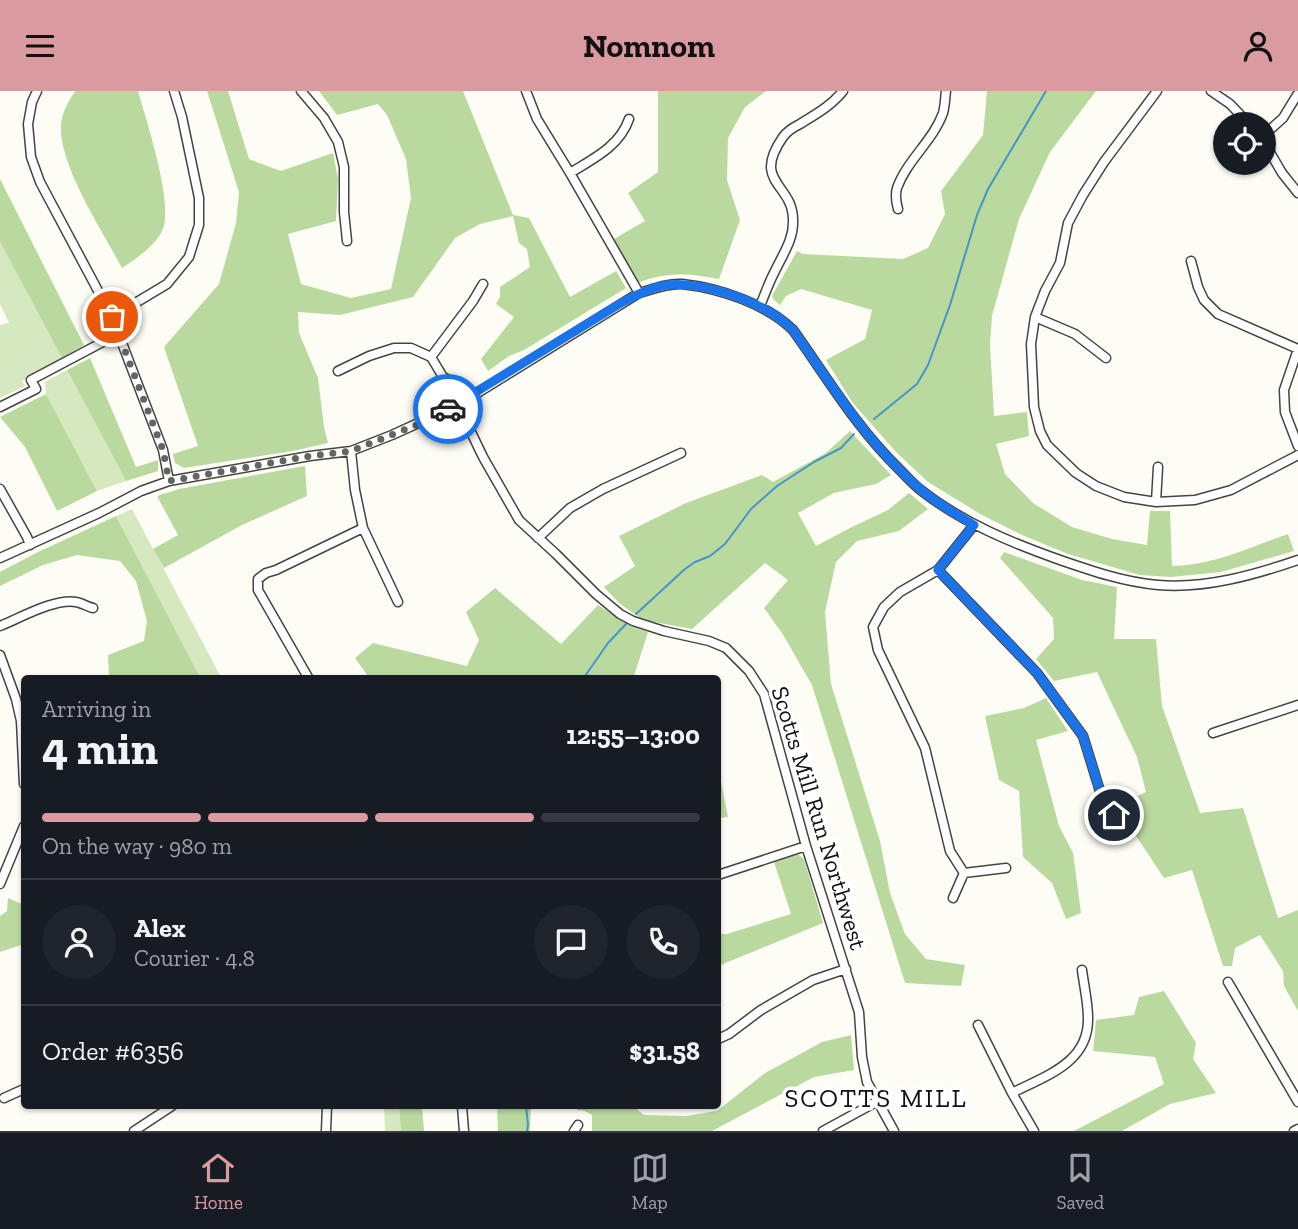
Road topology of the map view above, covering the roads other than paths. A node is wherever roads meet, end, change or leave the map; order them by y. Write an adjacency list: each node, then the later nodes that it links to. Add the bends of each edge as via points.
1 (37, 91): 22 (street, via 28,124 31,157)
2 (174, 91): 22 (street, via 199,198 199,225 188,257 167,284)
3 (301, 91): 17 (street, via 338,142 344,167)
4 (526, 91): 14 (street, via 537,119)
5 (843, 91): 21 (street, via 834,102 785,133 776,148 771,174 792,207 793,221 791,239)
6 (946, 91): 16 (street, via 943,113 897,188)
7 (1157, 91): 23 (street, via 1083,195 1068,223 1060,263)
8 (1211, 91): 10 (street)
9 (1297, 95): 12 (street)
10 (1238, 112)
11 (629, 119): 14 (street, via 618,139)
12 (1276, 124)
13 (1276, 163): 15 (street)
14 (570, 173): 20 (street)
15 (1298, 193)
16 (898, 209)
17 (346, 241)
18 (1191, 261): 25 (street, via 1204,300 1218,314)
19 (483, 284): 26 (street)
20 (639, 293): 21 (street, via 681,284); 30 (street)
21 (760, 306): 42 (street, via 793,330 848,411 891,461 922,491)
22 (112, 317): 24 (street)
23 (1035, 317): 27 (street, via 1075,334); 41 (street, via 1031,344 1034,408 1047,445 1096,487)
24 (118, 334): 32 (street, via 31,380 36,389); 39 (street, via 163,450)
25 (1298, 349): 34 (street, via 1284,390 1285,412)
26 (431, 357): 28 (street, via 411,348 394,348); 29 (street)
27 (1105, 358)
28 (338, 371)
29 (443, 377): 30 (street, via 455,391); 33 (street, via 450,395)
30 (470, 396): 31 (street)
31 (458, 405): 33 (street); 44 (street, Scotts Mill Run Northwest, via 519,520)
32 (0, 407)
33 (447, 410): 35 (street)
34 (1298, 446)
35 (351, 451): 39 (street); 43 (street)
36 (681, 453): 44 (street, via 570,508)
37 (1298, 455): 41 (street, via 1231,490 1195,500)
38 (1158, 467): 41 (street)
39 (169, 481): 45 (street)
40 (0, 489): 45 (street)
41 (1156, 502)
42 (974, 525): 47 (street, via 1096,572 1159,585 1203,584); 48 (street)
43 (362, 528): 49 (street); 53 (street, via 258,579 258,590)
44 (538, 538): 59 (street, Scotts Mill Run Northwest, via 620,614 726,648 749,671 764,694)
45 (30, 545): 46 (street)
46 (0, 558)
47 (1298, 560)
48 (938, 570): 57 (street, via 1037,673 1083,736 1103,801); 61 (street, via 900,592 884,607 873,627 878,650 925,748 950,851)
49 (398, 602)
50 (93, 608): 51 (street, via 64,603)
51 (0, 626)
52 (0, 655): 55 (street)
53 (307, 675)
54 (1298, 705): 56 (street)
55 (21, 714)
56 (1213, 733)
57 (1114, 815)
58 (21, 833): 63 (street)
59 (806, 846): 62 (street); 65 (street, Scotts Mill Run Northwest)
60 (1006, 868): 61 (street)
61 (964, 873): 64 (street)
62 (721, 874)
63 (0, 884)
64 (953, 898)
65 (846, 969): 69 (street, via 813,980); 73 (street, Scotts Mill Run Northwest, via 859,1012 867,1082)
66 (1082, 969): 71 (street, via 1088,1026 1078,1053 1064,1066)
67 (1228, 982): 74 (street)
68 (978, 1025): 71 (street)
69 (721, 1038)
70 (21, 1090): 72 (street)
71 (1012, 1093): 83 (street)
72 (1, 1100)
73 (877, 1101): 81 (street); 82 (street, Scotts Mill Run Northwest)
74 (1298, 1102)
75 (167, 1109): 78 (street)
76 (327, 1109): 79 (street)
77 (462, 1109): 80 (street)
78 (134, 1131)
79 (326, 1131)
80 (464, 1131)
81 (823, 1131)
82 (894, 1131)
83 (1034, 1131)

